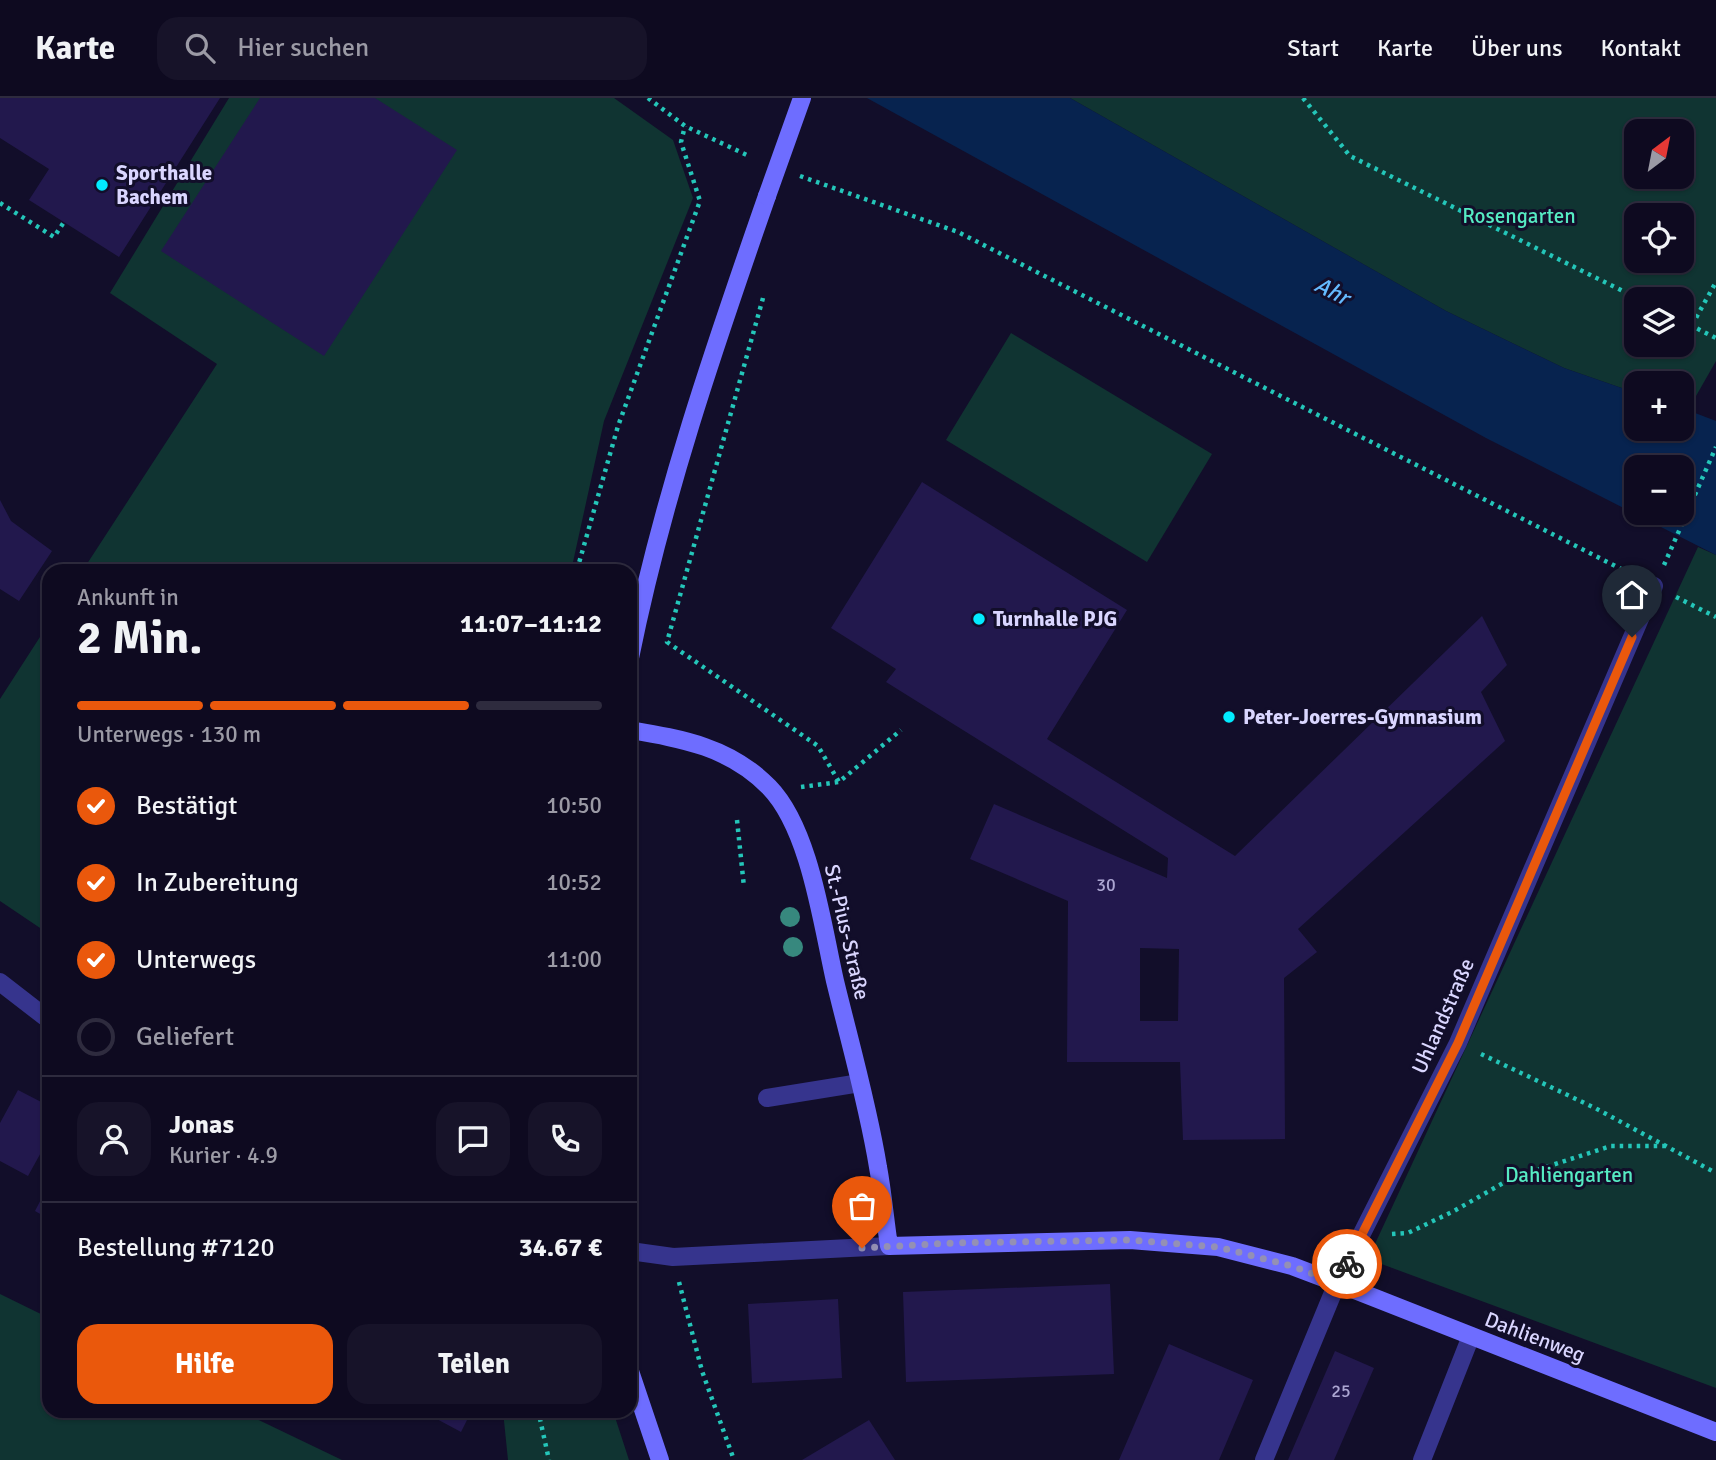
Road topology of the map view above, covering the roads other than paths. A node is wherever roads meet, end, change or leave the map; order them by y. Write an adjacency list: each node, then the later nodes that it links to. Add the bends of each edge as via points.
1 (802, 98): 3 (street, bridge, via 688,427)
2 (1654, 586): 11 (street, Uhlandstraße, via 1458,1043)
3 (637, 626)
4 (637, 731): 7 (street, St.-Pius-Straße, via 690,741 743,766 770,788 792,817 807,856)
5 (0, 982): 6 (street)
6 (42, 1015)
7 (860, 1083): 8 (street); 9 (street, St.-Pius-Straße)
8 (767, 1098)
9 (889, 1246): 10 (street, via 673,1258); 11 (street, via 1130,1240 1218,1247)
10 (637, 1252)
11 (1337, 1283): 12 (street, Dahlienweg); 16 (street, Uhlandstraße)
12 (1471, 1336): 14 (street, Dahlienweg); 17 (street)
13 (637, 1392): 15 (street)
14 (1716, 1432)
15 (660, 1460)
16 (1264, 1460)
17 (1422, 1460)

